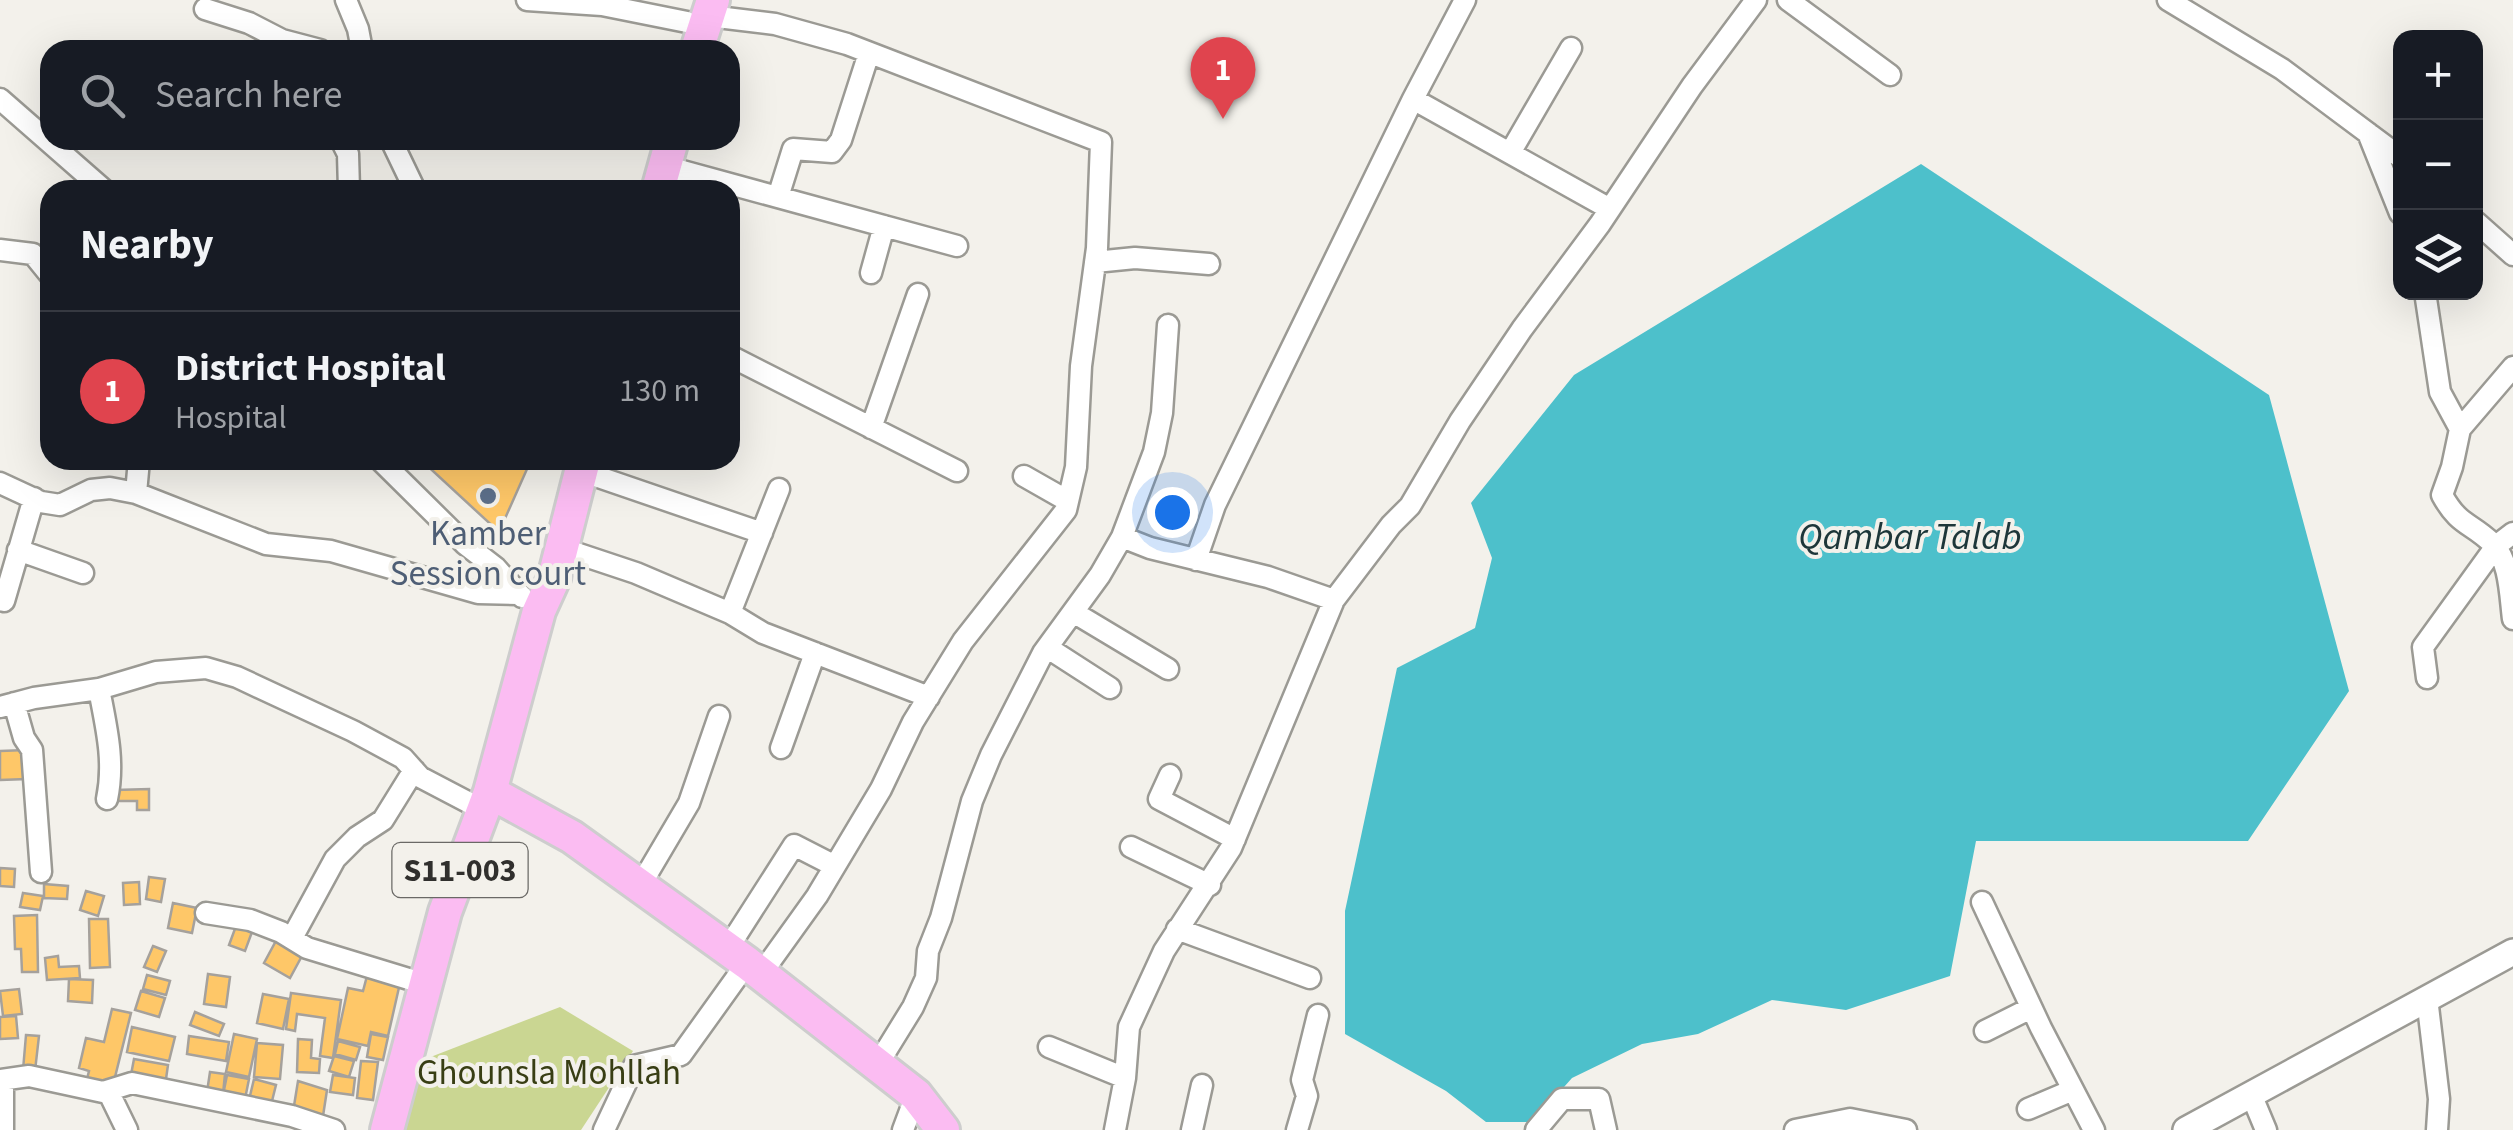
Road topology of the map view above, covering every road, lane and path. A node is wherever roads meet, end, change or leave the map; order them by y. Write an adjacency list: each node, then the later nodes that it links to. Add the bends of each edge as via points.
1 (346, 0): 10 (street)
2 (527, 0): 8 (street, via 602,5)
3 (1465, 0): 14 (street)
4 (1756, 0): 33 (street)
5 (1788, 0): 13 (street)
6 (2168, 0): 16 (street, via 2282,69)
7 (205, 9): 9 (street)
8 (696, 23): 12 (street, via 775,24)
9 (282, 40)
10 (360, 40)
11 (1570, 48): 23 (street)
12 (869, 53): 32 (street, via 840,140 832,152 793,149); 40 (street, via 1101,142)
13 (1890, 75)
14 (1413, 99): 23 (street); 68 (street, via 1215,505)
15 (0, 100): 17 (street)
16 (2367, 131): 22 (street); 34 (street)
17 (40, 134)
18 (59, 150): 25 (street)
19 (77, 150): 25 (street)
20 (346, 150): 27 (street)
21 (397, 150): 28 (street)
22 (2393, 151)
23 (1510, 153): 33 (street)
24 (662, 159): 29 (main road); 30 (street)
25 (72, 161): 26 (street)
26 (93, 180)
27 (349, 180)
28 (410, 180)
29 (647, 180)
30 (728, 180)
31 (740, 184): 32 (street)
32 (778, 196): 35 (street)
33 (1610, 209): 70 (street, via 1479,393 1410,506)
34 (2399, 210)
35 (884, 226): 37 (street); 43 (street)
36 (2483, 228): 39 (street)
37 (957, 246)
38 (0, 250): 41 (street, via 33,254)
39 (2513, 254)
40 (1095, 262): 42 (street); 62 (street)
41 (40, 263)
42 (1209, 264)
43 (871, 272)
44 (918, 294): 49 (street)
45 (2426, 300): 50 (street, via 2440,392)
46 (1168, 325): 64 (street, via 1154,452)
47 (740, 361): 49 (street)
48 (2513, 367): 50 (street)
49 (871, 428): 56 (street)
50 (2460, 430): 65 (street, via 2442,495 2453,515)
51 (137, 470): 60 (street)
52 (390, 470): 72 (street)
53 (574, 470): 72 (main road, S11-003)
54 (575, 470): 66 (main road, S11-003)
55 (592, 470): 63 (street)
56 (957, 470)
57 (1024, 476): 62 (street)
58 (0, 482): 61 (street)
59 (779, 489): 63 (street)
60 (136, 493): 61 (street, via 91,490 60,504); 72 (street, via 266,544 331,551)
61 (34, 498): 67 (street)
62 (1068, 501): 82 (street)
63 (762, 533): 74 (street)
64 (1122, 538): 68 (street); 73 (street)
65 (2504, 540): 75 (street); 79 (street, via 2423,646)
66 (561, 548): 72 (main road, S11-003, via 554,578); 74 (street)
67 (18, 550): 69 (street); 71 (street)
68 (1196, 560): 70 (street)
69 (83, 573)
70 (1334, 600): 90 (street)
71 (4, 601)
72 (528, 602): 89 (main road, S11-003)
73 (1073, 612): 76 (street); 78 (street)
74 (730, 613): 77 (street)
75 (2513, 619)
76 (1048, 648): 80 (street); 109 (street, via 972,801 928,950 926,978)
77 (815, 653): 82 (street); 85 (street)
78 (1168, 670)
79 (2427, 678)
80 (1110, 688)
81 (99, 689): 83 (street); 86 (street, via 156,672 206,668 353,731); 88 (street, via 110,746)
82 (929, 697): 92 (street)
83 (7, 705): 93 (street, via 32,750)
84 (719, 716): 95 (street, via 689,803)
85 (781, 748)
86 (414, 770): 89 (street); 99 (street, via 383,820 335,858)
87 (1170, 776): 90 (street, via 1159,799)
88 (107, 799)
89 (486, 801): 95 (main road, via 572,837); 103 (main road, S11-003)
90 (1236, 839): 94 (street)
91 (1130, 847): 94 (street)
92 (835, 866): 101 (street); 101 (street, via 794,845)
93 (40, 872)
94 (1210, 885): 98 (street)
95 (640, 886): 101 (main road)
96 (1982, 902): 105 (street)
97 (206, 913): 99 (street, via 250,920)
98 (1177, 929): 102 (street); 110 (street, via 1129,1027)
99 (292, 938): 103 (street)
100 (2513, 952): 104 (street)
101 (745, 962): 109 (main road); 122 (street, via 681,1055 634,1066)
102 (1310, 978)
103 (425, 984): 121 (main road, S11-003)
104 (2427, 998): 115 (street); 135 (street)
105 (2031, 1008): 107 (street); 114 (street)
106 (1318, 1015): 127 (street)
107 (1985, 1030)
108 (1049, 1047): 110 (street)
109 (876, 1066): 116 (main road)
110 (1125, 1078): 125 (street)
111 (1, 1080): 113 (street, via 29,1076); 118 (street)
112 (1202, 1085): 126 (street)
113 (108, 1090): 119 (street); 120 (street, via 132,1083)
114 (2073, 1090): 117 (street); 132 (street)
115 (2250, 1094): 133 (street); 134 (street)
116 (916, 1095): 123 (street); 124 (main road)
117 (2028, 1109)
118 (2, 1130)
119 (127, 1130)
120 (334, 1130)
121 (386, 1130)
122 (604, 1130)
123 (903, 1130)
124 (943, 1130)
125 (1115, 1130)
126 (1192, 1130)
127 (1297, 1130)
128 (1536, 1130): 129 (street, via 1562,1099 1599,1099)
129 (1606, 1130)
130 (1796, 1130): 131 (street, via 1850,1118)
131 (1906, 1130)
132 (2094, 1130)
133 (2186, 1130)
134 (2266, 1130)
135 (2438, 1130)

